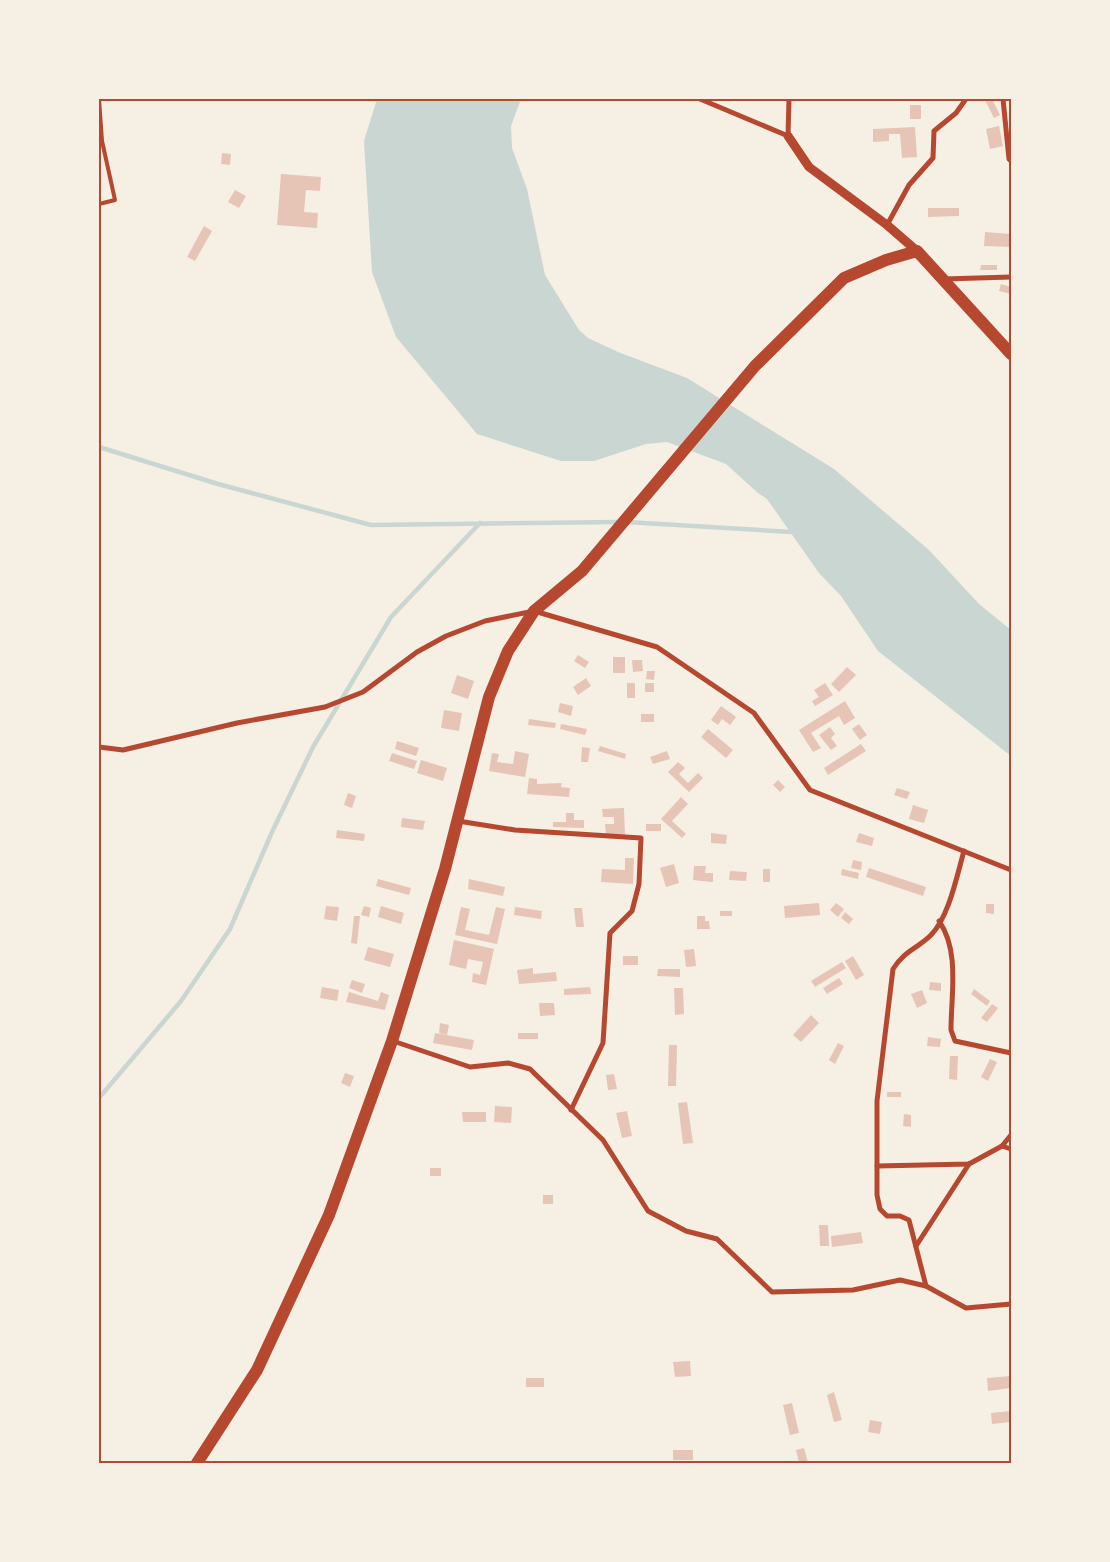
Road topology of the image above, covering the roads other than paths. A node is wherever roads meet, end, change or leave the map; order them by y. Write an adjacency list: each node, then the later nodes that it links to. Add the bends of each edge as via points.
1 (99, 99): 8 (lane, via 102,141 115,200)
2 (700, 99): 6 (street)
3 (789, 99): 6 (street)
4 (966, 99): 9 (street, via 956,113 934,131 933,158 909,185)
5 (1003, 99): 7 (street)
6 (788, 136): 9 (street, via 809,167)
7 (1011, 161)
8 (99, 204)
9 (887, 225): 10 (street)
10 (917, 251): 12 (main road); 14 (main road, via 844,278 755,366 582,571)
11 (1011, 277): 12 (street)
12 (943, 279): 13 (main road)
13 (1011, 354)
14 (534, 611): 15 (street, via 485,621 446,636 363,692 324,707 123,750); 16 (main road, via 508,651 489,697); 17 (street, via 657,647 754,713 810,790)
15 (99, 747)
16 (458, 821): 20 (main road); 22 (street, via 515,830 641,838 639,884 632,911 610,933 603,1043)
17 (964, 851): 18 (street); 19 (street, via 950,902)
18 (1011, 870)
19 (939, 921): 21 (street, via 948,933 951,951 950,1030 955,1041); 27 (street, via 932,935 901,956 893,968 877,1101)
20 (392, 1041): 22 (street, via 470,1067 508,1063 530,1069); 31 (main road, via 329,1216 257,1370)
21 (1011, 1053)
22 (571, 1110): 29 (street, via 603,1140 648,1211 686,1231 717,1239 772,1292 853,1290 900,1280)
23 (1011, 1135): 24 (street)
24 (1002, 1146): 25 (street); 26 (street)
25 (1011, 1149)
26 (969, 1164): 27 (street); 28 (street)
27 (877, 1166): 28 (street, via 880,1209 887,1216 909,1220)
28 (916, 1246): 29 (street)
29 (926, 1286): 30 (street, via 966,1308)
30 (1011, 1304)
31 (198, 1463)

